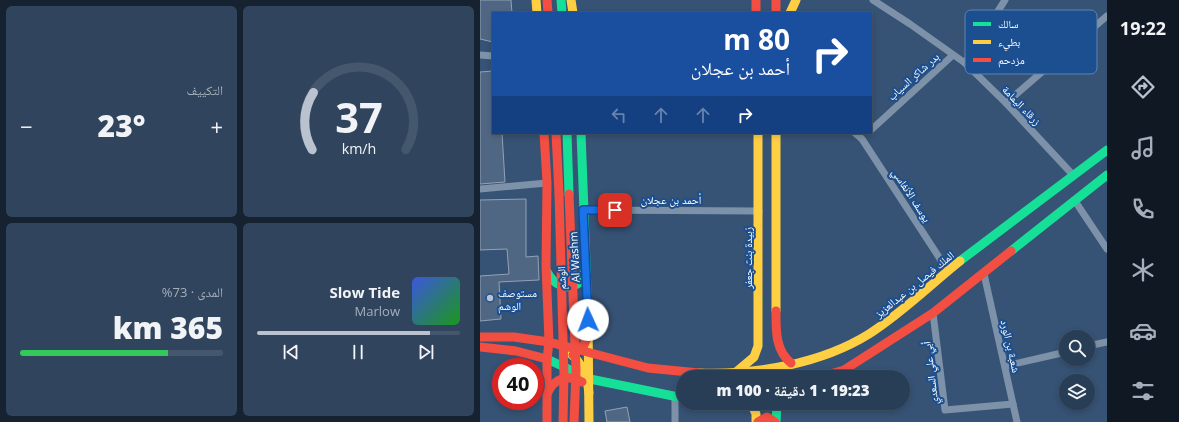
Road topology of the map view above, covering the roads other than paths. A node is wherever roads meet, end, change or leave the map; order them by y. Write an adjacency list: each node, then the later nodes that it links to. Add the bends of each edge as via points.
1 (536, 0): 11 (street)
2 (547, 0): 12 (street)
3 (561, 0): 13 (street)
4 (571, 0): 14 (street)
5 (756, 0): 15 (street)
6 (776, 0): 16 (street)
7 (796, 0): 17 (street)
8 (873, 0): 21 (street, زرقاء اليمامة)
9 (1005, 0): 10 (street)
10 (999, 10)
11 (537, 12)
12 (548, 12)
13 (562, 12)
14 (573, 12)
15 (756, 12)
16 (776, 12)
17 (790, 12)
18 (1107, 16): 19 (street)
19 (1097, 25)
20 (480, 54): 22 (street)
21 (953, 55): 23 (street, زرقاء اليمامة); 27 (street, بدر شاكر السياب)
22 (492, 56)
23 (965, 64)
24 (976, 74): 26 (street, زرقاء اليمامة)
25 (1040, 74): 26 (street)
26 (1006, 103): 38 (street, زرقاء اليمامة)
27 (872, 129)
28 (544, 134): 40 (street)
29 (556, 134): 78 (street, الوشم, bridge, via 564,375)
30 (567, 134): 79 (street, الوشم, bridge, via 576,370)
31 (581, 134): 43 (street, Al Washm)
32 (758, 134): 44 (street, زبيدة بنت جعفر)
33 (776, 134): 51 (street)
34 (857, 134): 36 (street, يوسف الأنفاسي)
35 (867, 134): 36 (street)
36 (862, 139): 48 (street, يوسف الأنفاسي)
37 (1107, 150): 38 (street, الملك فيصل بن عبدالعزيز)
38 (1073, 175): 48 (street, الملك فيصل بن عبدالعزيز)
39 (1107, 175): 42 (street)
40 (547, 183): 41 (street); 46 (street)
41 (480, 189)
42 (1075, 201): 45 (street); 49 (street)
43 (583, 210): 44 (street, أحمد بن عجلان); 47 (street, Al Washm)
44 (759, 211): 52 (street, زبيدة بنت جعفر)
45 (1107, 249)
46 (546, 266): 47 (street, via 550,279 560,287 566,288 579,284 586,273); 55 (street)
47 (586, 266): 53 (street, Al Washm)
48 (948, 271): 63 (street, الملك فيصل بن عبدالعزيز, via 886,323 841,349)
49 (984, 274): 50 (street); 64 (street, شعبة بن الورد)
50 (933, 313): 67 (street); 73 (street, أبي علي السعدي, via 945,410)
51 (776, 325): 52 (street, via 773,334 768,337); 63 (street, via 778,350)
52 (759, 330): 65 (street, زبيدة بنت جعفر, via 757,352)
53 (589, 333): 59 (street); 60 (street, Al Washm)
54 (480, 337): 55 (street, via 514,337)
55 (549, 342): 59 (street, الملك فيصل بن عبدالعزيز); 62 (street)
56 (1107, 342): 57 (street)
57 (1095, 345)
58 (480, 347): 62 (street)
59 (576, 353): 60 (street, الملك فيصل بن عبدالعزيز); 62 (street, via 560,360); 69 (street)
60 (590, 354): 68 (street, الملك فيصل بن عبدالعزيز, via 664,371); 69 (street, Al Washm)
61 (1059, 354): 64 (street)
62 (547, 358): 69 (street); 71 (street)
63 (791, 363): 66 (street, الملك فيصل بن عبدالعزيز)
64 (1005, 366): 73 (street, شعبة بن الورد)
65 (739, 370)
66 (752, 370)
67 (844, 370)
68 (676, 371)
69 (588, 379): 70 (street); 72 (street)
70 (589, 393): 71 (street, via 582,382 568,377 554,382); 80 (street)
71 (547, 394): 77 (street)
72 (676, 397)
73 (1013, 404): 84 (street, شعبة بن الورد)
74 (678, 410): 81 (street)
75 (754, 410): 82 (street)
76 (776, 410): 83 (street)
77 (547, 422)
78 (563, 422)
79 (574, 422)
80 (589, 422)
81 (676, 422)
82 (757, 422): 83 (street, via 766,416)
83 (775, 422)
84 (1017, 422)

